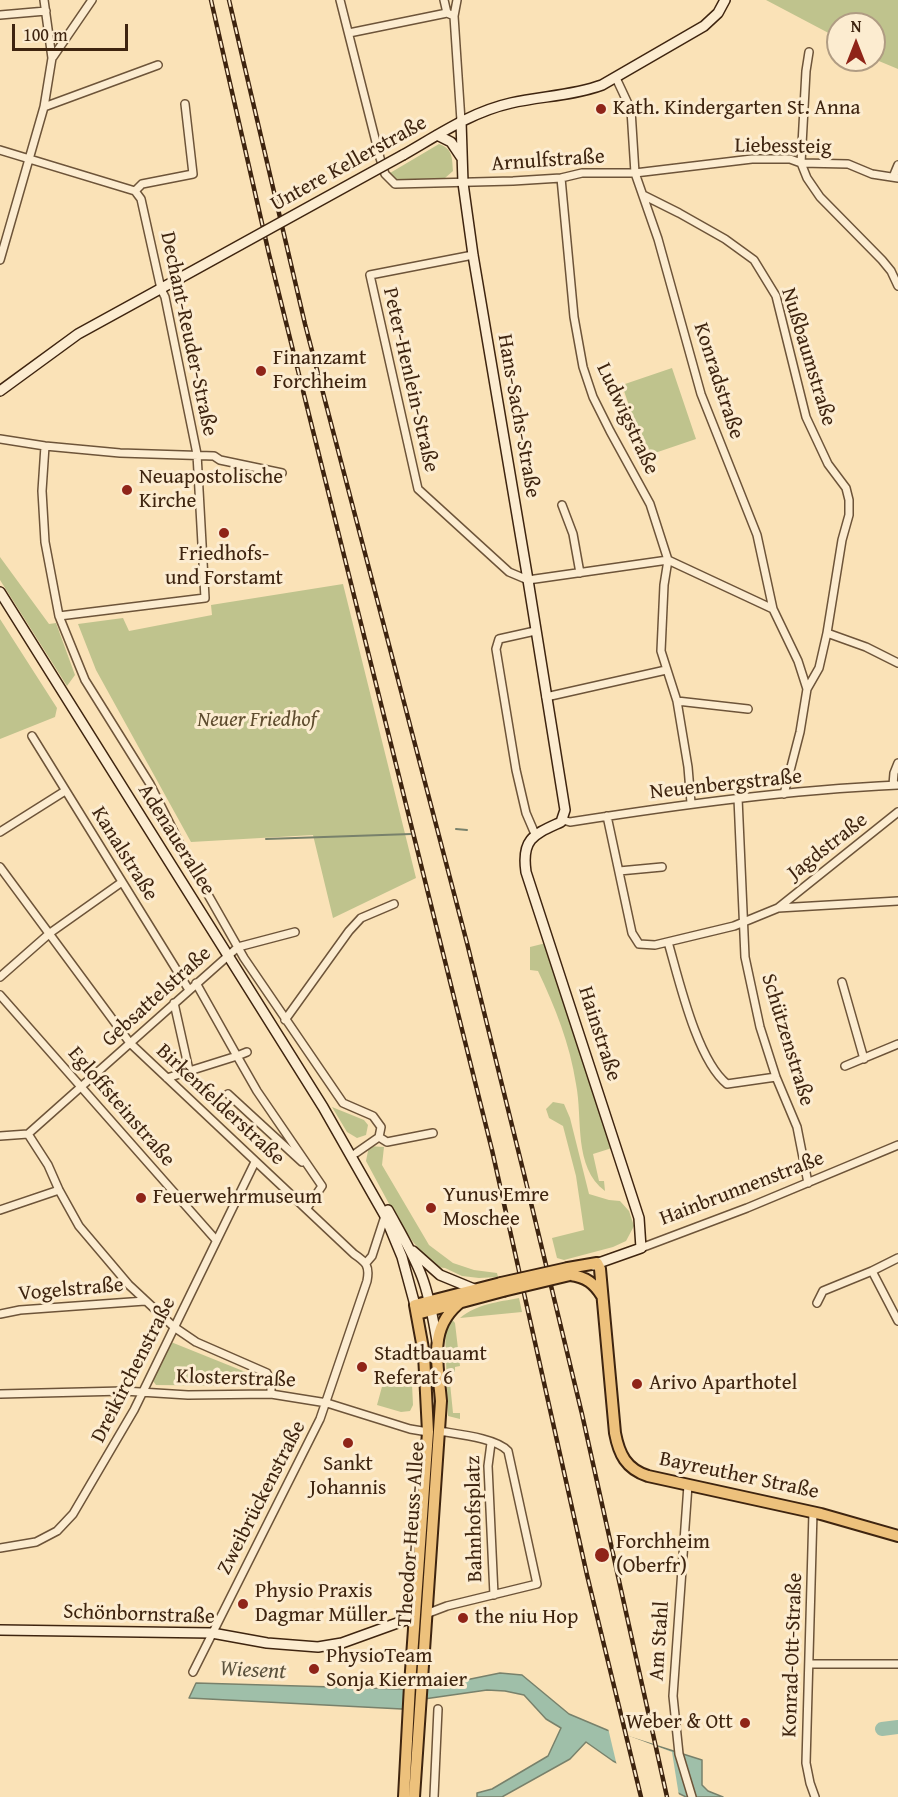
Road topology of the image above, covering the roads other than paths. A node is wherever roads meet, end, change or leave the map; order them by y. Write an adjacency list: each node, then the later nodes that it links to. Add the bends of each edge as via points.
1 (44, 0): 7 (street)
2 (340, 0): 10 (street)
3 (444, 0): 9 (street)
4 (457, 0): 9 (street)
5 (724, 0): 14 (street, Untere Kellerstraße, via 718,13 704,26)
6 (88, 1): 12 (street)
7 (46, 11): 8 (street); 12 (street)
8 (0, 15)
9 (450, 15): 10 (street); 17 (street, Hans-Sachs-Straße)
10 (349, 33): 27 (street, Arnulfstraße, via 385,174 395,184)
11 (809, 52): 22 (street)
12 (52, 58): 16 (street)
13 (158, 65): 16 (street)
14 (616, 78): 17 (street, Untere Kellerstraße, via 587,91 512,102); 24 (street, Konradstraße, via 631,110)
15 (185, 104): 28 (street, via 192,174 142,184)
16 (44, 107): 21 (street)
17 (460, 121): 18 (street, Untere Kellerstraße); 20 (street, Hans-Sachs-Straße)
18 (434, 137): 20 (street, via 451,142); 33 (street, Untere Kellerstraße, bridge)
19 (0, 150): 21 (street)
20 (462, 159): 27 (street, Hans-Sachs-Straße)
21 (28, 160): 28 (street); 31 (street)
22 (801, 163): 24 (street, Liebessteig, via 790,159 752,159); 25 (street, Liebessteig, via 848,164 872,174); 32 (street, via 820,197 882,260)
23 (898, 165): 25 (street, Liebessteig)
24 (635, 173): 26 (street, Arnulfstraße); 29 (street, Konradstraße)
25 (896, 177)
26 (561, 178): 27 (street, Arnulfstraße); 40 (street, Ludwigstraße, via 574,316 583,367 593,397 650,504)
27 (463, 183): 30 (street, Hans-Sachs-Straße)
28 (135, 191): 33 (street, Dechant-Reuder-Straße, via 143,203)
29 (643, 195): 44 (street, Konradstraße, via 701,394 757,535); 47 (street, Nußbaumstraße, via 739,248 754,261 776,296 806,417 849,500)
30 (473, 255): 42 (street, Hans-Sachs-Straße); 42 (street, Peter-Henlein-Straße, via 370,275 418,489 509,572)
31 (0, 260)
32 (898, 286)
33 (161, 289): 34 (street, Untere Kellerstraße, via 78,334); 37 (street, Dechant-Reuder-Straße)
34 (0, 391)
35 (0, 439): 36 (street)
36 (45, 446): 37 (street, via 120,453); 45 (street, via 45,542)
37 (197, 454): 38 (street); 45 (street, Dechant-Reuder-Straße, via 205,598)
38 (282, 473)
39 (562, 505): 41 (street, via 573,534)
40 (668, 560): 41 (street); 44 (street); 49 (street, Ludwigstraße, via 661,637)
41 (580, 573): 42 (street)
42 (528, 580): 46 (street, Hans-Sachs-Straße)
43 (0, 592): 78 (street, Adenauerallee)
44 (773, 609): 50 (street, Konradstraße)
45 (59, 616): 77 (street, via 85,680 150,784)
46 (535, 631): 51 (street, Hans-Sachs-Straße); 65 (street, via 499,639 496,650 518,776)
47 (827, 633): 48 (street); 50 (street, Nußbaumstraße, via 819,668)
48 (898, 663)
49 (666, 670): 51 (street); 52 (street, Ludwigstraße)
50 (807, 689): 58 (street, Nußbaumstraße)
51 (546, 697): 63 (street, Hans-Sachs-Straße, via 565,810)
52 (677, 701): 53 (street); 60 (street, Ludwigstraße)
53 (748, 709)
54 (32, 736): 57 (street, Kanalstraße)
55 (898, 763): 56 (street, Neuenbergstraße)
56 (895, 785): 58 (street, Neuenbergstraße)
57 (65, 791): 64 (street); 69 (street, Kanalstraße)
58 (784, 794): 59 (street, Neuenbergstraße)
59 (738, 798): 60 (street, Neuenbergstraße); 73 (street, Schützenstraße)
60 (691, 803): 62 (street, Neuenbergstraße)
61 (898, 812): 72 (street, Jagdstraße)
62 (607, 816): 63 (street, Neuenbergstraße); 68 (street)
63 (563, 820): 65 (street)
64 (0, 832)
65 (535, 834): 113 (street, Hainstraße, via 525,855 526,872 639,1218)
66 (0, 867): 75 (street, Birkenfelderstraße)
67 (662, 867): 68 (street)
68 (619, 871): 76 (street, via 632,933 639,944)
69 (122, 882): 75 (street); 82 (street, Kanalstraße)
70 (898, 901): 72 (street)
71 (394, 904): 85 (street, via 361,918)
72 (778, 908): 73 (street)
73 (744, 922): 76 (street); 93 (street, Schützenstraße, via 749,981)
74 (295, 932): 77 (street)
75 (50, 933): 79 (street); 86 (street, Birkenfelderstraße)
76 (668, 942): 93 (street, via 692,1021 719,1078 727,1084)
77 (238, 948): 78 (street, Gebsattelstraße); 85 (street)
78 (227, 956): 81 (street, Gebsattelstraße); 97 (street, Adenauerallee)
79 (0, 977)
80 (842, 982): 90 (street)
81 (196, 983): 82 (street, Gebsattelstraße); 89 (street)
82 (189, 990): 84 (street, Gebsattelstraße)
83 (0, 995): 95 (street, Egloffsteinstraße)
84 (174, 1003): 86 (street, Gebsattelstraße); 92 (street)
85 (285, 1020): 101 (street, via 343,1103 374,1116 381,1127)
86 (130, 1043): 94 (street, Birkenfelderstraße); 95 (street, Gebsattelstraße)
87 (898, 1044): 90 (street)
88 (247, 1052): 89 (street)
89 (237, 1056): 92 (street); 105 (street)
90 (864, 1059): 91 (street)
91 (845, 1066)
92 (189, 1070): 94 (street)
93 (776, 1077): 106 (street, Schützenstraße, via 796,1127)
94 (167, 1078): 104 (street, Birkenfelderstraße)
95 (81, 1087): 99 (street, Gebsattelstraße); 111 (street, Egloffsteinstraße)
96 (228, 1094): 105 (street)
97 (323, 1107): 103 (street, Adenauerallee, via 340,1125); 110 (street, Adenauerallee)
98 (432, 1133): 101 (street, via 387,1142)
99 (28, 1134): 100 (street); 107 (street)
100 (0, 1136)
101 (379, 1137): 103 (street)
102 (898, 1145): 106 (street, Hainbrunnenstraße)
103 (356, 1153): 112 (street, Adenauerallee)
104 (255, 1162): 108 (street, Birkenfelderstraße); 111 (street, Dreikirchenstraße)
105 (313, 1172): 108 (street, via 322,1186)
106 (808, 1184): 113 (street, Hainbrunnenstraße)
107 (59, 1190): 109 (street); 122 (street, via 79,1226)
108 (307, 1208): 115 (street, Birkenfelderstraße)
109 (0, 1210)
110 (385, 1216): 115 (street); 126 (street, Adenauerallee, via 402,1257)
111 (216, 1240): 129 (street, Dreikirchenstraße)
112 (409, 1247): 120 (street, via 440,1275); 125 (street, Adenauerallee)
113 (641, 1248): 116 (street, Hainbrunnenstraße)
114 (898, 1258): 117 (street)
115 (366, 1263): 134 (street, via 367,1281)
116 (597, 1263): 118 (main road); 121 (main road, Bayreuther Straße)
117 (872, 1271): 124 (street, via 823,1291); 128 (street)
118 (569, 1272): 119 (main road, bridge); 121 (main road, via 587,1279)
119 (502, 1287): 120 (main road); 123 (main road)
120 (474, 1289): 125 (main road)
121 (603, 1297): 137 (main road, Bayreuther Straße, via 620,1453 642,1474)
122 (145, 1301): 127 (street, Vogelstraße); 129 (street)
123 (462, 1301): 125 (main road); 130 (main road, via 442,1323)
124 (817, 1303)
125 (431, 1306): 126 (main road); 130 (street, Theodor-Heuss-Allee)
126 (416, 1309): 135 (main road, Theodor-Heuss-Allee)
127 (0, 1314)
128 (898, 1321)
129 (174, 1327): 131 (street, Dreikirchenstraße); 133 (street, via 267,1373)
130 (437, 1341): 135 (main road, Theodor-Heuss-Allee, via 441,1401)
131 (143, 1391): 132 (street, Klosterstraße); 133 (street, Klosterstraße, via 181,1395); 140 (street, Dreikirchenstraße, via 73,1514 57,1531 36,1542)
132 (0, 1394)
133 (271, 1394): 134 (street, Klosterstraße)
134 (327, 1403): 135 (street, Klosterstraße, via 410,1429); 145 (street, Zweibrückenstraße)
135 (434, 1432): 136 (street, Bahnhofsplatz, via 463,1434); 142 (main road, Theodor-Heuss-Allee); 143 (main road, Theodor-Heuss-Allee)
136 (490, 1443): 141 (street, Bahnhofsplatz); 141 (street, Bahnhofsplatz, via 508,1450 537,1584)
137 (688, 1485): 138 (main road, Bayreuther Straße); 153 (street, Am Stahl, via 673,1696 680,1754)
138 (813, 1512): 139 (main road, Bayreuther Straße); 146 (street, Konrad-Ott-Straße)
139 (898, 1536)
140 (0, 1548)
141 (494, 1595): 142 (street, Bahnhofsplatz)
142 (426, 1614): 143 (main road); 149 (main road, Theodor-Heuss-Allee)
143 (414, 1617): 145 (street, Schönbornstraße, via 332,1646 267,1643); 149 (main road, Theodor-Heuss-Allee)
144 (0, 1630): 145 (street, Schönbornstraße)
145 (212, 1633): 148 (street, Zweibrückenstraße)
146 (809, 1664): 147 (street); 154 (street, Konrad-Ott-Straße, via 806,1763)
147 (898, 1664)
148 (193, 1672)
149 (415, 1684): 151 (main road, Theodor-Heuss-Allee)
150 (438, 1709): 152 (street)
151 (409, 1794)
152 (434, 1794)
153 (692, 1797)
154 (815, 1797)

